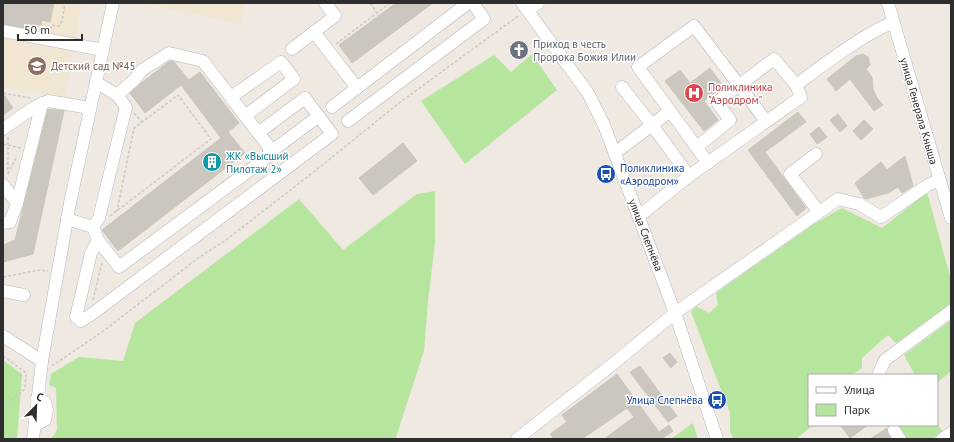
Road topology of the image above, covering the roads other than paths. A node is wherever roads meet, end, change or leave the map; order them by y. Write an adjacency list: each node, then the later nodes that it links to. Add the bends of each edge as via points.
1 (113, 3): 12 (street)
2 (325, 3): 10 (street, via 335,16)
3 (468, 3): 13 (street)
4 (472, 3): 14 (street, via 484,19)
5 (538, 3): 7 (street)
6 (888, 3): 8 (street, улица Генерала Кныша)
7 (523, 10): 35 (street, улица Слепнёва, via 588,93)
8 (893, 22): 17 (street, via 847,48); 41 (street, улица Генерала Кныша)
9 (3, 31): 12 (street)
10 (314, 32): 11 (street); 19 (street)
11 (292, 49)
12 (103, 50): 15 (street)
13 (390, 63): 14 (street); 19 (street)
14 (403, 80): 28 (street)
15 (96, 82): 20 (street); 24 (street)
16 (739, 85): 17 (street, via 774,59); 25 (street, via 694,26 638,67); 29 (street); 33 (street, via 717,102 730,120)
17 (796, 85): 29 (street, via 801,97)
18 (622, 87): 30 (street)
19 (357, 88): 23 (street)
20 (118, 95): 21 (street, via 142,70 168,53 203,61); 49 (street, via 126,107)
21 (231, 98): 26 (street); 26 (street, via 281,62 294,79)
22 (45, 102): 24 (street); 31 (street); 43 (street)
23 (332, 107)
24 (90, 108): 47 (street)
25 (670, 111): 30 (street); 33 (street)
26 (245, 116): 32 (street)
27 (319, 116): 32 (street, via 305,98); 34 (street); 42 (street, via 332,134)
28 (348, 121)
29 (766, 121): 37 (street)
30 (652, 125): 35 (street); 39 (street)
31 (6, 127)
32 (258, 133): 34 (street, via 269,147)
33 (697, 147): 37 (street)
34 (269, 153): 38 (street)
35 (615, 153): 45 (street, улица Слепнёва)
36 (816, 154): 44 (street, via 790,174)
37 (708, 163): 39 (street)
38 (246, 173): 42 (street); 48 (street)
39 (689, 176): 45 (street)
40 (6, 179): 43 (street)
41 (939, 180): 44 (street, via 928,184 881,217 859,204 838,199); 46 (street, улица Генерала Кныша)
42 (258, 190): 51 (street)
43 (17, 203): 50 (street, via 10,222)
44 (819, 212): 58 (street)
45 (639, 216): 58 (street, улица Слепнёва)
46 (951, 218)
47 (67, 219): 49 (street); 60 (street)
48 (184, 219): 51 (street); 53 (street)
49 (96, 222): 52 (street)
50 (3, 223)
51 (196, 236): 54 (street)
52 (102, 245): 53 (street); 54 (street, via 92,253 76,316 81,321 90,316)
53 (120, 267): 54 (street)
54 (134, 283)
55 (3, 291): 56 (street)
56 (24, 295)
57 (951, 311): 61 (street, via 885,360)
58 (675, 313): 64 (street); 65 (street, улица Слепнёва)
59 (3, 336): 60 (street)
60 (42, 361): 63 (street)
61 (878, 374)
62 (951, 433): 66 (street)
63 (33, 439)
64 (517, 439)
65 (717, 439)
66 (942, 439)

